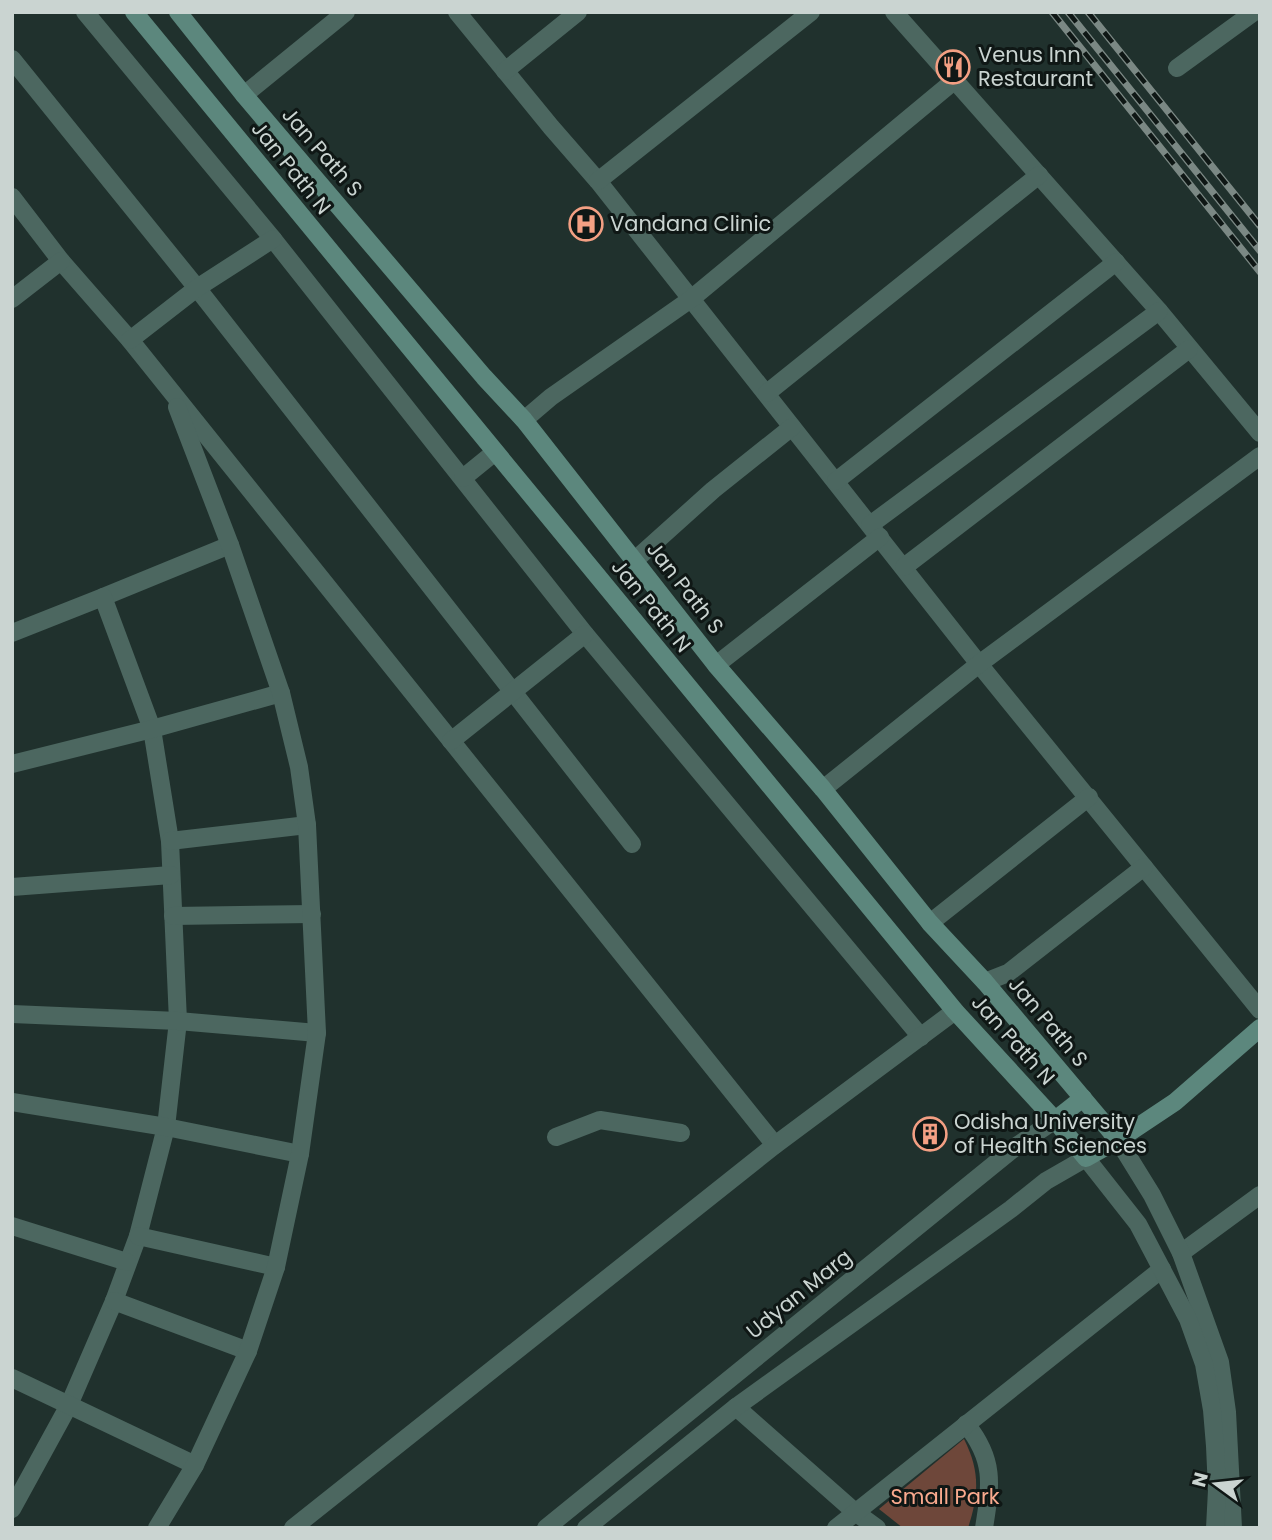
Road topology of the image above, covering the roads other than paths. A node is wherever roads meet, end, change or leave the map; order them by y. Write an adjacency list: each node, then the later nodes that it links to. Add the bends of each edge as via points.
1 (85, 12): 18 (street)
2 (134, 12): 32 (main road, Jan Path N)
3 (178, 12): 14 (main road, Jan Path S)
4 (346, 12): 14 (street)
5 (578, 12): 12 (street)
6 (811, 12): 16 (street)
7 (894, 12): 13 (street)
8 (1254, 12): 11 (street)
9 (464, 15): 12 (street)
10 (12, 60): 21 (street)
11 (1177, 68)
12 (505, 71): 16 (street)
13 (955, 80): 15 (street); 23 (street)
14 (244, 95): 29 (main road, Jan Path S)
15 (1039, 175): 20 (street); 28 (street)
16 (598, 181): 23 (street)
17 (12, 197): 19 (street)
18 (273, 239): 21 (street); 34 (street)
19 (61, 261): 22 (street); 25 (street)
20 (1116, 262): 24 (street); 35 (street)
21 (197, 288): 25 (street); 45 (street)
22 (12, 299)
23 (691, 299): 28 (street); 29 (street)
24 (1160, 311): 26 (street); 36 (street)
25 (130, 340): 27 (street)
26 (1189, 349): 31 (street); 39 (street)
27 (172, 392): 37 (street); 48 (street)
28 (767, 393): 30 (street)
29 (524, 420): 38 (main road, Jan Path S)
30 (792, 426): 35 (street); 38 (street)
31 (1260, 433)
32 (495, 452): 34 (street); 63 (main road, Jan Path N)
33 (1260, 456): 44 (street)
34 (463, 478): 42 (street)
35 (836, 481): 36 (street)
36 (875, 531): 39 (street); 43 (street)
37 (230, 545): 40 (street); 46 (street)
38 (634, 561): 43 (main road, Jan Path S)
39 (904, 567): 44 (street)
40 (103, 597): 41 (street); 47 (street)
41 (12, 633)
42 (585, 634): 45 (street); 68 (street)
43 (716, 664): 50 (main road, Jan Path S)
44 (979, 664): 50 (street); 51 (street)
45 (513, 692): 48 (street); 54 (street)
46 (281, 693): 47 (street); 52 (street)
47 (152, 729): 49 (street); 53 (street)
48 (451, 741): 76 (street)
49 (12, 764)
50 (822, 789): 60 (main road, Jan Path S)
51 (1089, 797): 55 (street); 60 (street)
52 (307, 825): 53 (street); 58 (street)
53 (170, 841): 56 (street)
54 (632, 844)
55 (1144, 867): 61 (street, via 1008,973); 62 (street)
56 (171, 875): 57 (street); 59 (street)
57 (12, 887)
58 (312, 914): 59 (street); 67 (street)
59 (173, 916): 65 (street)
60 (930, 923): 61 (main road, Jan Path S)
61 (985, 982): 69 (main road, Jan Path S)
62 (1260, 1010)
63 (956, 1011): 68 (street); 71 (main road, Jan Path N)
64 (12, 1014): 65 (street)
65 (178, 1021): 67 (street); 72 (street)
66 (1257, 1031): 75 (main road, via 1175,1102)
67 (317, 1033): 77 (street)
68 (921, 1037): 76 (street)
69 (1083, 1098): 71 (main road, Udyan Marg); 75 (main road, Jan Path S)
70 (12, 1102): 72 (street)
71 (1055, 1120): 78 (main road, Jan Path N); 97 (street, Udyan Marg, via 1018,1145)
72 (166, 1127): 77 (street); 81 (street)
73 (681, 1133): 74 (street, via 600,1120)
74 (556, 1138)
75 (1118, 1140): 78 (main road); 82 (street, Jan Path S)
76 (775, 1145): 96 (street)
77 (300, 1154): 84 (street)
78 (1086, 1158): 85 (street, Jan Path N, via 1138,1224); 90 (street, via 1046,1181)
79 (1260, 1195): 82 (street)
80 (12, 1226): 83 (street)
81 (138, 1236): 83 (street); 84 (street)
82 (1181, 1253): 103 (street, Jan Path S, via 1220,1362)
83 (127, 1262): 86 (street)
84 (276, 1266): 87 (street)
85 (1162, 1269): 91 (street); 102 (street, Jan Path N, via 1188,1319 1204,1364 1215,1446)
86 (114, 1301): 87 (street); 89 (street)
87 (248, 1351): 92 (street)
88 (12, 1378): 89 (street)
89 (69, 1405): 92 (street); 93 (street)
90 (736, 1408): 94 (street); 98 (street)
91 (966, 1424): 94 (street); 101 (street, via 988,1460)
92 (195, 1465): 95 (street)
93 (12, 1509)
94 (855, 1512): 99 (street); 100 (street)
95 (157, 1528)
96 (293, 1528)
97 (546, 1528)
98 (586, 1528)
99 (835, 1528)
100 (877, 1528)
101 (984, 1528)
102 (1215, 1528)
103 (1233, 1528)

